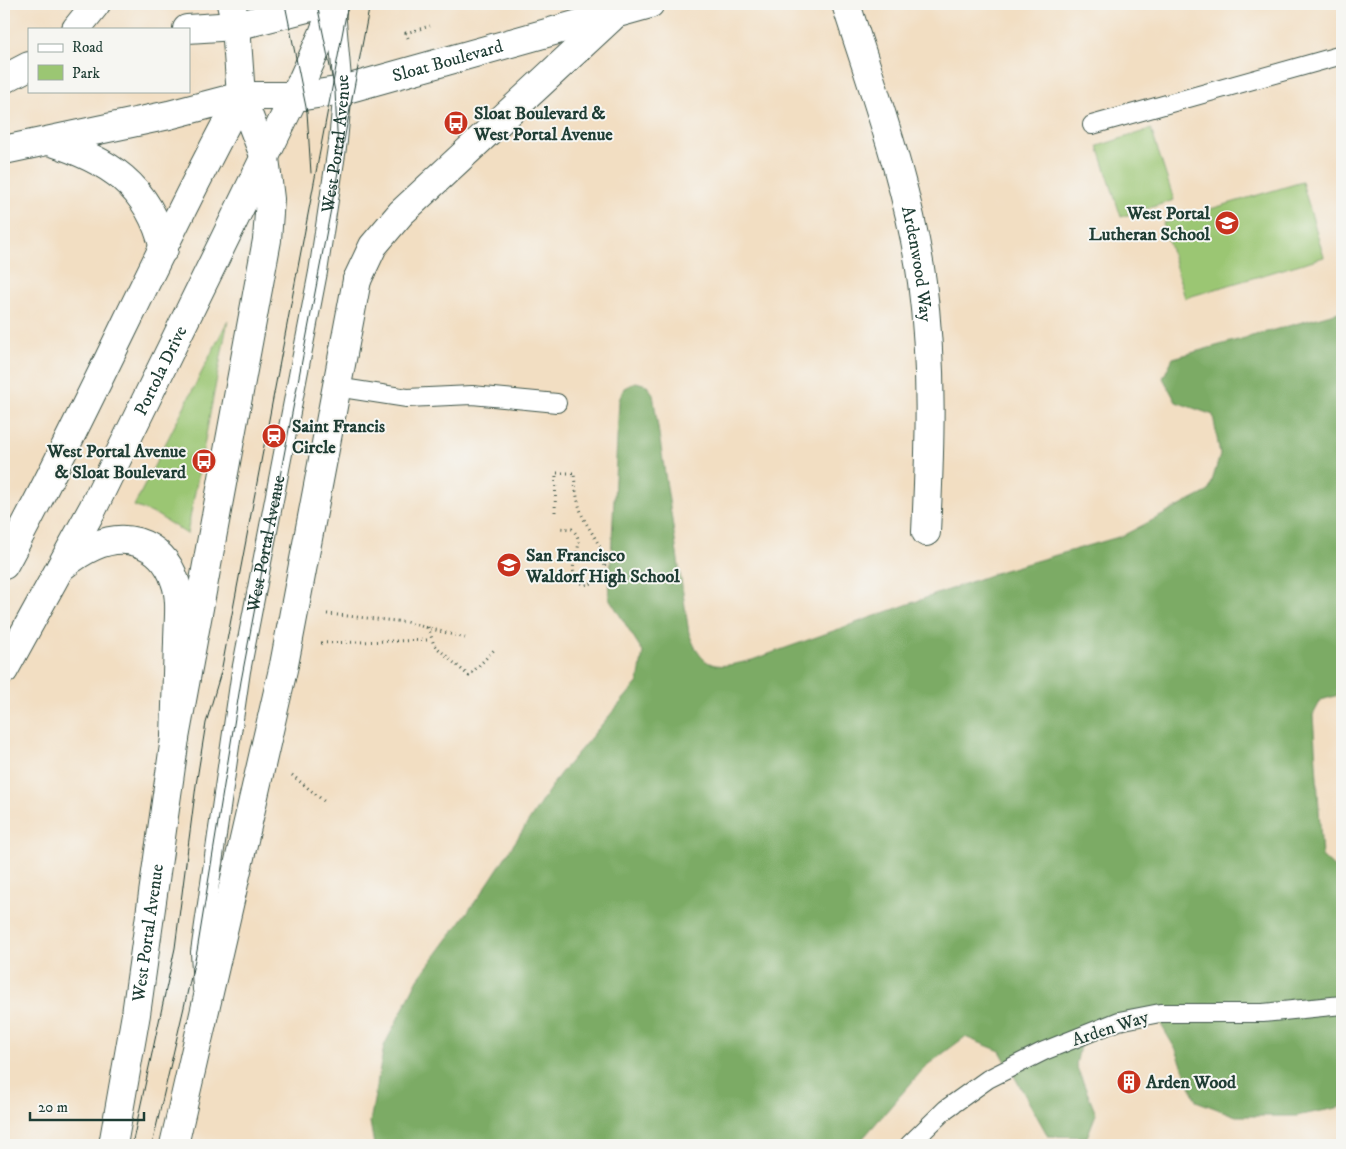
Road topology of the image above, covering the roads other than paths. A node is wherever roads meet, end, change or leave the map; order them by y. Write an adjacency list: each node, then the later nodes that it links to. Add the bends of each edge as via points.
1 (96, 4): 8 (main road)
2 (323, 4): 7 (main road)
3 (334, 4): 11 (lane, West Portal Avenue); 13 (main road, Portola Drive)
4 (650, 4): 6 (main road, Sloat Boulevard)
5 (846, 4): 21 (main road, Ardenwood Way, via 902,186 922,280 931,377)
6 (617, 13): 11 (main road, Sloat Boulevard); 19 (main road, West Portal Avenue, via 401,213 373,246 357,280)
7 (233, 15): 9 (main road); 12 (main road, West Portal Avenue)
8 (77, 28)
9 (189, 28)
10 (1342, 55): 14 (lane)
11 (343, 90): 13 (main road, Sloat Boulevard); 27 (lane, West Portal Avenue, via 342,116 318,272 240,680 200,952)
12 (241, 96): 13 (main road, Sloat Boulevard); 16 (main road, Sloat Boulevard); 17 (main road, West Portal Avenue); 18 (main road, via 202,167)
13 (295, 96): 17 (main road, Portola Drive)
14 (1092, 125)
15 (9, 141): 16 (main road, Sloat Boulevard)
16 (49, 141): 18 (main road, via 95,158 122,175 152,214)
17 (265, 158): 23 (main road, Portola Drive, via 93,508); 25 (main road, West Portal Avenue, via 270,199 268,240)
18 (164, 249): 22 (main road)
19 (336, 387): 20 (lane, via 407,398 472,395); 27 (main road, West Portal Avenue, via 284,665)
20 (557, 403)
21 (926, 532)
22 (4, 565)
23 (60, 568): 24 (main road, Portola Drive); 25 (main road, via 87,549 116,539 144,544 163,558 178,594)
24 (4, 670)
25 (175, 738): 28 (main road, West Portal Avenue, via 136,1014)
26 (1342, 1006): 30 (lane, Arden Way, via 1254,1013 1160,1012 1119,1021 1044,1051 988,1079 946,1109)
27 (203, 1025): 29 (main road, West Portal Avenue)
28 (113, 1145)
29 (174, 1145)
30 (909, 1145)

